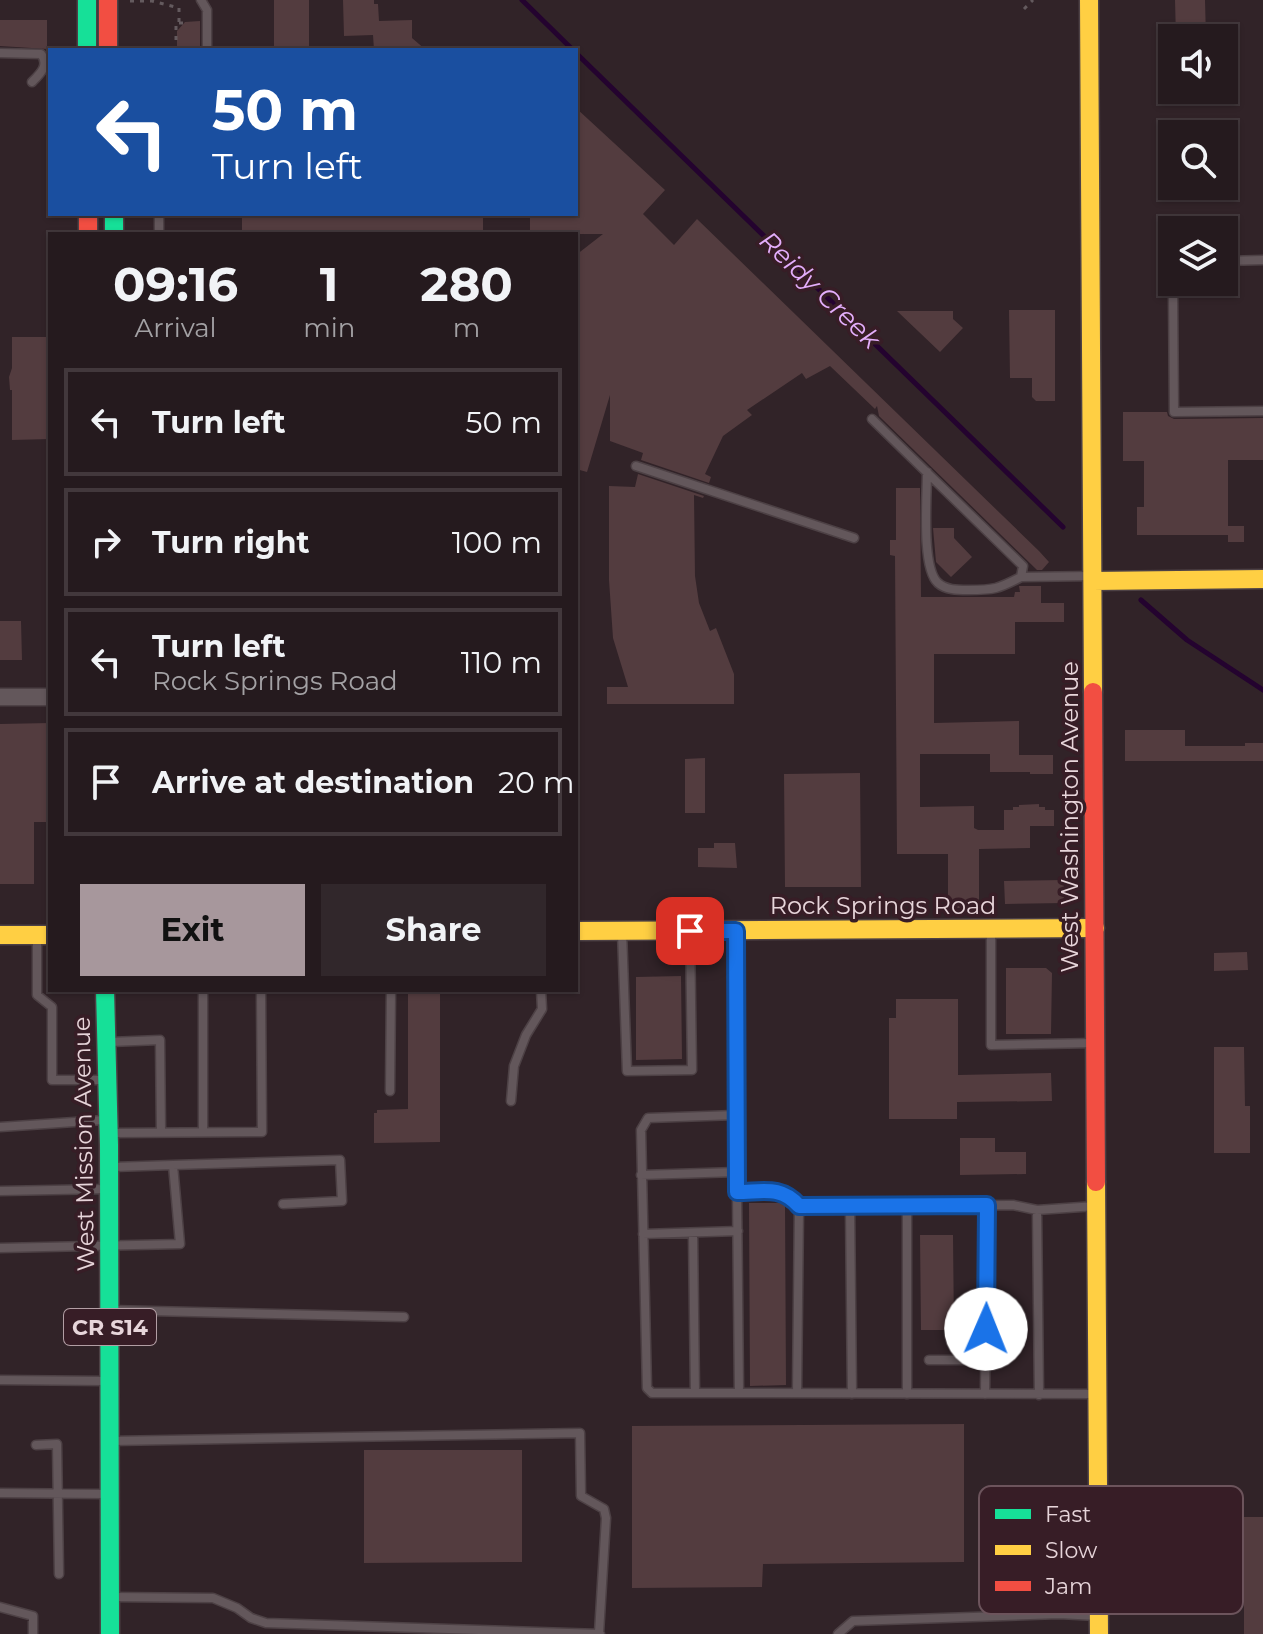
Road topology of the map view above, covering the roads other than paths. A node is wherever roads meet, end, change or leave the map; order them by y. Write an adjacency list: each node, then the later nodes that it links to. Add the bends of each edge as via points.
1 (87, 0): 5 (main road)
2 (201, 0): 7 (lane, via 207,10)
3 (1089, 0): 19 (main road, West Washington Avenue)
4 (117, 1): 6 (main road)
5 (87, 48)
6 (108, 48)
7 (207, 48)
8 (0, 53): 9 (lane, via 41,54 44,67)
9 (32, 82)
10 (1263, 260): 11 (lane)
11 (1238, 261)
12 (1173, 296): 13 (lane, via 1174,412)
13 (1263, 411)
14 (872, 419): 16 (lane)
15 (636, 466): 17 (lane)
16 (927, 472): 18 (lane, via 1023,566); 18 (lane, via 928,566 935,580 955,590 997,590)
17 (854, 538)
18 (1021, 577): 19 (lane)
19 (1093, 578): 20 (main road); 23 (main road, West Washington Avenue)
20 (1263, 579)
21 (0, 697): 22 (street)
22 (48, 697)
23 (1095, 928): 24 (main road, Rock Springs Road); 37 (main road, West Washington Avenue)
24 (991, 929): 28 (main road, Rock Springs Road); 37 (lane, via 991,1045)
25 (578, 931): 26 (main road, Rock Springs Road)
26 (622, 931): 27 (main road, Rock Springs Road); 27 (lane, via 627,1071 692,1070)
27 (690, 931): 28 (main road, Rock Springs Road)
28 (736, 931): 41 (lane)
29 (0, 935): 30 (main road)
30 (44, 935): 38 (lane, via 37,995 52,1007 52,1080)
31 (105, 992): 36 (main road, West Mission Avenue / CR S14)
32 (203, 992): 45 (lane)
33 (261, 992): 45 (lane, via 262,1132)
34 (391, 992): 39 (lane)
35 (541, 992): 40 (lane, via 542,1009 514,1066)
36 (107, 1042): 38 (main road, West Mission Avenue / CR S14); 44 (lane, via 160,1040)
37 (1095, 1043): 57 (main road, West Washington Avenue)
38 (108, 1080): 42 (main road, West Mission Avenue / CR S14)
39 (390, 1091)
40 (511, 1101)
41 (736, 1115): 48 (lane); 49 (lane, via 648,1118 641,1130)
42 (109, 1126): 43 (lane); 44 (lane); 47 (main road, West Mission Avenue / CR S14)
43 (0, 1127)
44 (161, 1132): 45 (lane)
45 (203, 1132)
46 (173, 1165): 47 (lane); 53 (lane, via 340,1160 342,1201); 63 (lane, via 180,1244)
47 (109, 1168): 50 (main road, West Mission Avenue / CR S14)
48 (737, 1172): 49 (lane); 52 (lane)
49 (641, 1175): 62 (lane)
50 (109, 1189): 51 (lane); 63 (main road, West Mission Avenue / CR S14)
51 (0, 1191)
52 (737, 1192): 55 (lane, via 780,1191); 60 (lane)
53 (283, 1204)
54 (987, 1205): 56 (lane); 59 (lane); 68 (lane)
55 (799, 1206): 58 (lane); 73 (lane)
56 (907, 1206): 58 (lane); 75 (lane)
57 (1096, 1206): 59 (lane); 77 (main road, West Washington Avenue)
58 (850, 1207): 74 (lane)
59 (1037, 1210): 78 (lane)
60 (738, 1231): 61 (lane); 72 (lane)
61 (693, 1233): 62 (lane); 71 (lane)
62 (643, 1234): 71 (lane, via 647,1388 652,1393)
63 (109, 1246): 64 (lane); 65 (main road, West Mission Avenue / CR S14)
64 (0, 1248)
65 (109, 1310): 66 (lane); 70 (main road, West Mission Avenue / CR S14)
66 (404, 1317)
67 (929, 1360): 68 (lane)
68 (985, 1360): 76 (lane)
69 (0, 1380): 70 (lane)
70 (110, 1381): 79 (main road, West Mission Avenue / CR S14)
71 (695, 1393): 72 (lane)
72 (739, 1393): 73 (lane)
73 (797, 1393): 74 (lane)
74 (852, 1394): 75 (lane)
75 (907, 1394): 76 (lane)
76 (985, 1394): 78 (lane)
77 (1097, 1394): 78 (lane); 81 (main road, West Washington Avenue)
78 (1039, 1395)
79 (110, 1441): 84 (main road, West Mission Avenue / CR S14); 89 (lane, via 580,1433 581,1496 604,1509 606,1518)
80 (36, 1445): 83 (lane, via 57,1444)
81 (1098, 1486)
82 (0, 1493): 83 (lane)
83 (59, 1494): 84 (lane); 85 (lane)
84 (110, 1494): 86 (main road, West Mission Avenue / CR S14)
85 (59, 1574)
86 (110, 1597): 89 (lane, via 213,1598 266,1623); 91 (main road, West Mission Avenue / CR S14)
87 (0, 1607): 90 (lane, via 33,1616)
88 (1099, 1625): 92 (lane, via 1059,1614 853,1621)
89 (600, 1633)
90 (33, 1634)
91 (110, 1634)
92 (838, 1634)

